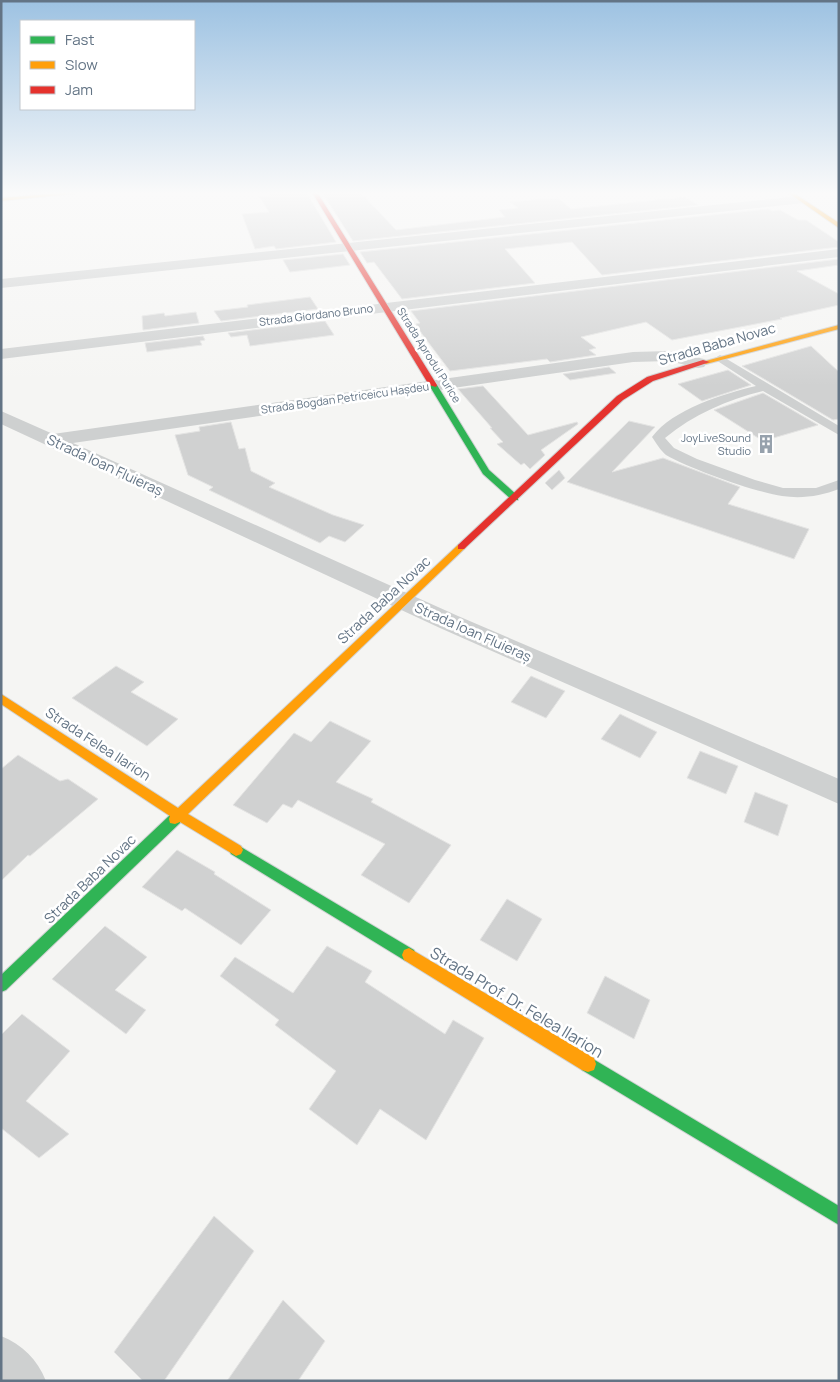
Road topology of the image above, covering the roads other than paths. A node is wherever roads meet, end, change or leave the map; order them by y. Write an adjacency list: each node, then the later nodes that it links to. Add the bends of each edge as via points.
1 (259, 256): 4 (street)
2 (354, 256): 5 (street, Strada Aprodul Purice)
3 (810, 256): 5 (street, Strada Giordano Bruno)
4 (1, 284)
5 (385, 307): 7 (street, Strada Giordano Bruno); 10 (street, Strada Aprodul Purice)
6 (839, 327): 8 (street, Strada Baba Novac)
7 (1, 354)
8 (720, 358): 9 (street, Strada Baba Novac); 11 (lane)
9 (698, 363): 10 (street, Strada Bogdan Petriceicu Hașdeu, via 669,356 633,357); 16 (street, Strada Baba Novac, via 634,388)
10 (433, 386): 14 (street, Strada Bogdan Petriceicu Hașdeu); 16 (street, Strada Aprodul Purice, via 486,472)
11 (765, 387): 13 (lane); 15 (lane, via 704,406 677,420 658,437 669,451 692,462 783,492 818,492)
12 (1, 418): 14 (street, Strada Ioan Fluieraș)
13 (839, 431)
14 (50, 440): 17 (street, Strada Ioan Fluieraș)
15 (839, 484)
16 (515, 498): 17 (street, Strada Baba Novac)
17 (404, 602): 19 (street, Strada Ioan Fluieraș); 20 (street, Strada Baba Novac)
18 (1, 698): 20 (street, Strada Felea Ilarion)
19 (839, 792)
20 (179, 815): 21 (street, Strada Baba Novac); 22 (street, Strada Prof. Dr. Felea Ilarion)
21 (1, 985)
22 (839, 1216)
23 (1, 1360): 24 (street)
24 (22, 1381)

